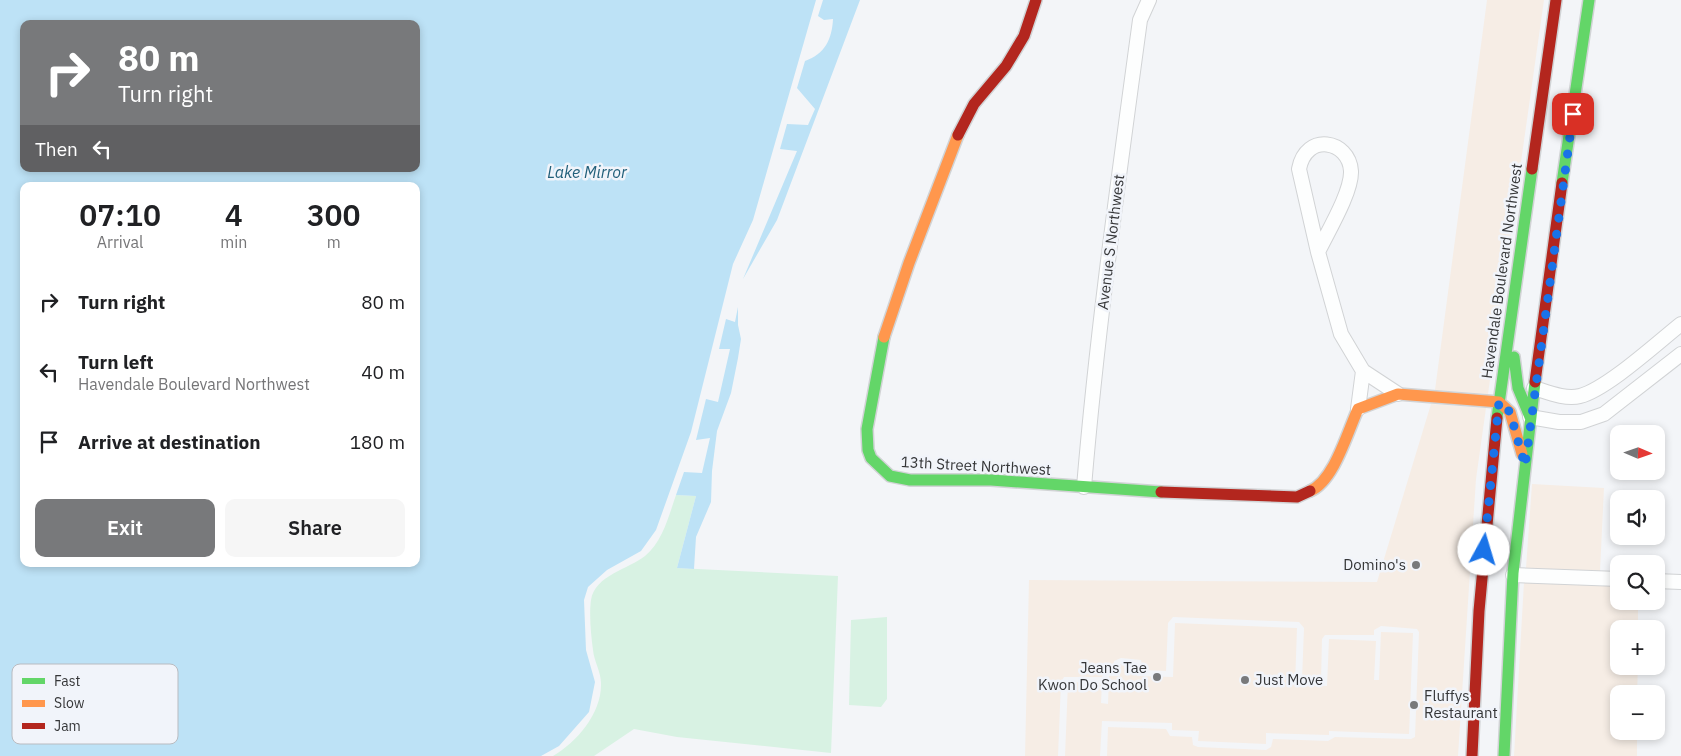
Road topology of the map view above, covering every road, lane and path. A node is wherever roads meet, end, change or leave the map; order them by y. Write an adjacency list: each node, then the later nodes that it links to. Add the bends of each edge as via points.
1 (1036, 0): 16 (main road, 13th Street Northwest, via 1024,36 1006,66 974,104 956,136 887,328 867,439 873,462 890,476 901,479)
2 (1149, 0): 16 (street, Avenue S Northwest, via 1140,20 1092,390)
3 (1556, 0): 6 (main road, Havendale Boulevard Northwest)
4 (1589, 0): 10 (main road)
5 (1318, 252): 5 (street, via 1299,169 1301,158 1313,147 1335,146 1343,153 1351,171 1345,197); 9 (street, via 1341,334)
6 (1512, 310): 12 (main road, Havendale Boulevard Northwest); 14 (main road, via 1516,388)
7 (1681, 324): 10 (street, via 1611,380 1579,396 1552,394)
8 (1681, 354): 14 (street, via 1604,414 1581,422 1559,422)
9 (1363, 370): 11 (street); 13 (street)
10 (1534, 388): 14 (main road)
11 (1398, 394): 12 (main road); 13 (main road)
12 (1499, 402): 15 (main road, via 1510,412); 21 (main road, Havendale Boulevard Northwest, via 1480,603)
13 (1358, 409): 16 (main road, 13th Street Northwest, via 1328,477 1320,487 1297,497)
14 (1530, 416): 15 (main road)
15 (1525, 466): 17 (main road)
16 (1084, 487)
17 (1513, 575): 18 (street); 22 (main road)
18 (1610, 579)
19 (1665, 581): 20 (street)
20 (1681, 582)
21 (1472, 756)
22 (1504, 756)

